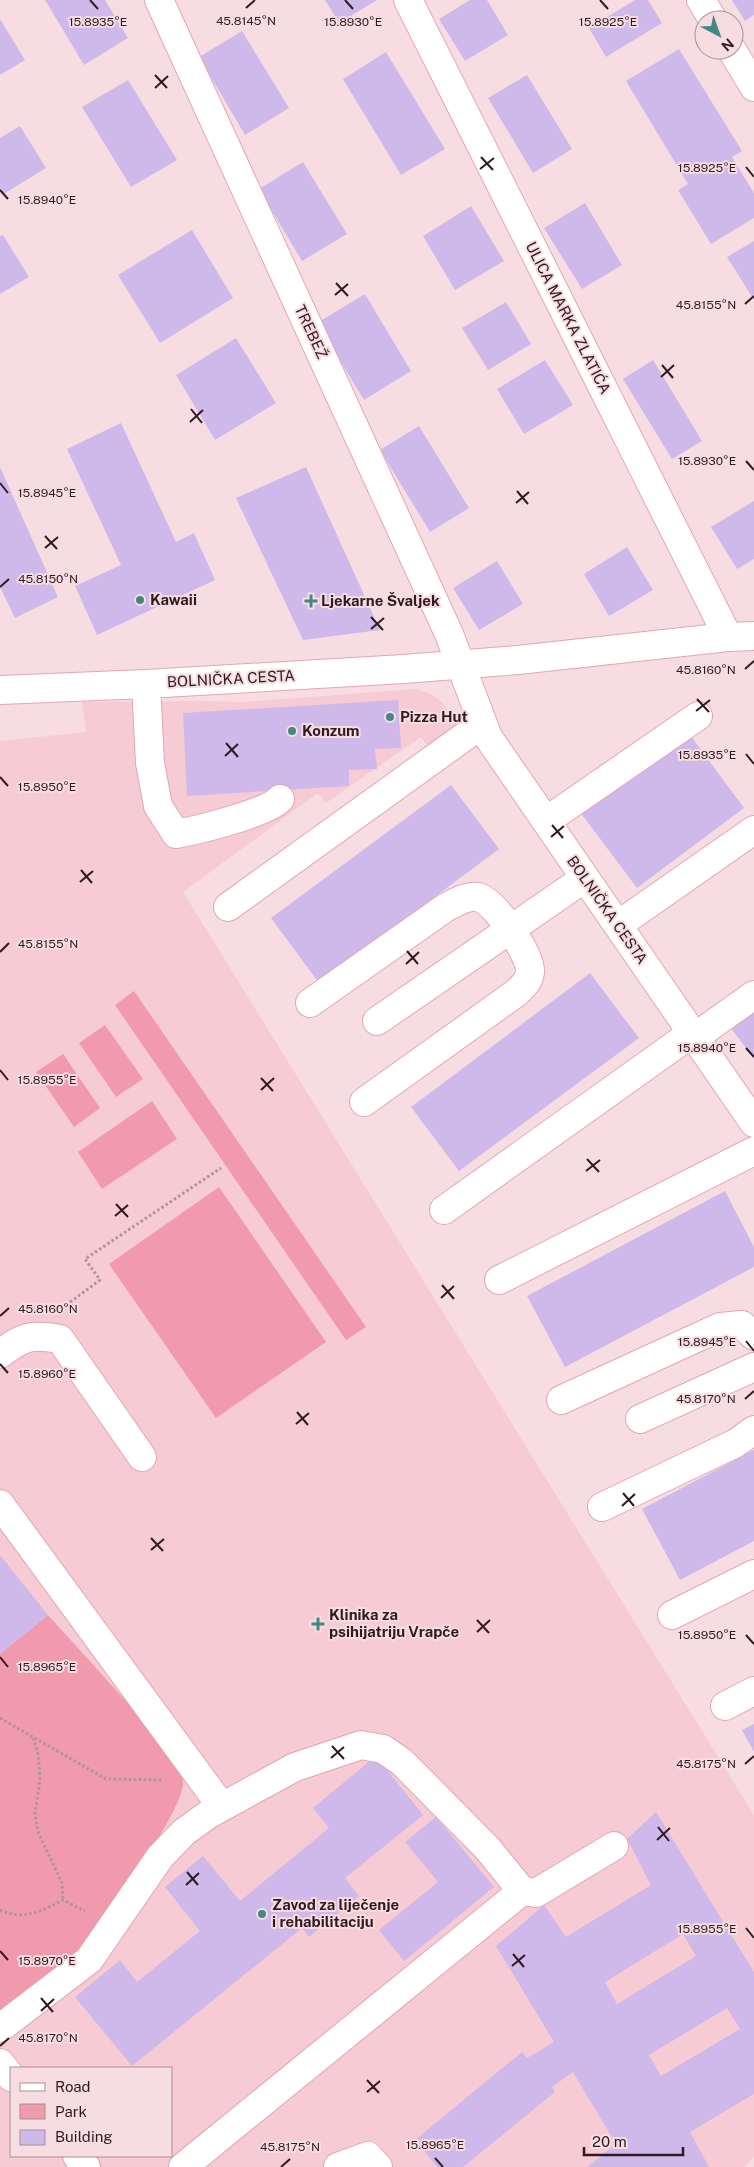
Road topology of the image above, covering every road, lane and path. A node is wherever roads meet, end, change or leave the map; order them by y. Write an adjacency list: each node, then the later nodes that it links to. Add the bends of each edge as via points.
1 (159, 0): 6 (street, TREBEŽ)
2 (408, 0): 5 (street, ULICA MARKA ZLATIĆA)
3 (738, 60): 4 (street)
4 (754, 87)
5 (741, 636): 6 (street, BOLNIČKA CESTA)
6 (462, 664): 7 (street, BOLNIČKA CESTA); 10 (street, BOLNIČKA CESTA)
7 (146, 684): 8 (street, BOLNIČKA CESTA); 11 (street, via 150,763 158,806 176,834 256,811 276,804)
8 (0, 689)
9 (698, 716): 12 (street)
10 (482, 724): 12 (street, BOLNIČKA CESTA); 15 (street)
11 (280, 799)
12 (546, 821): 14 (street, BOLNIČKA CESTA)
13 (754, 830): 16 (street)
14 (584, 878): 16 (street, BOLNIČKA CESTA); 17 (street)
15 (228, 907)
16 (618, 925): 21 (street, BOLNIČKA CESTA)
17 (508, 929): 19 (street, via 489,904 478,897 464,898); 20 (street); 22 (street, via 526,955 530,969 528,982 516,994)
18 (754, 995): 21 (street)
19 (310, 1003)
20 (377, 1021)
21 (694, 1035): 23 (street, BOLNIČKA CESTA); 26 (street)
22 (364, 1102)
23 (754, 1123)
24 (754, 1151): 27 (street)
25 (220, 1168): 29 (path, via 85,1258 100,1280)
26 (444, 1210)
27 (499, 1280)
28 (754, 1336): 31 (street, via 742,1325 720,1327)
29 (10, 1347): 34 (street, via 41,1336 60,1339)
30 (754, 1367): 32 (street)
31 (561, 1400)
32 (640, 1419)
33 (754, 1430): 36 (street, via 736,1443)
34 (142, 1456)
35 (0, 1504): 43 (street)
36 (602, 1507)
37 (754, 1574): 38 (street)
38 (672, 1615)
39 (754, 1692): 40 (street)
40 (725, 1706)
41 (0, 1718): 42 (path)
42 (32, 1737): 43 (path, via 106,1779); 47 (path, via 38,1754 40,1780 35,1813 38,1832 62,1883)
43 (202, 1780): 44 (street)
44 (222, 1807): 46 (street, via 294,1767 361,1745 383,1750 402,1762 482,1842); 49 (street, via 184,1832 160,1857)
45 (614, 1846): 46 (street, via 536,1893)
46 (522, 1891): 53 (street)
47 (63, 1900): 48 (path, via 22,1916); 49 (path)
48 (0, 1910)
49 (112, 1925): 50 (street, via 89,1960)
50 (0, 2028)
51 (77, 2157): 52 (street)
52 (86, 2167)
53 (183, 2167)
54 (338, 2167): 55 (street, via 368,2156)
55 (378, 2167)

